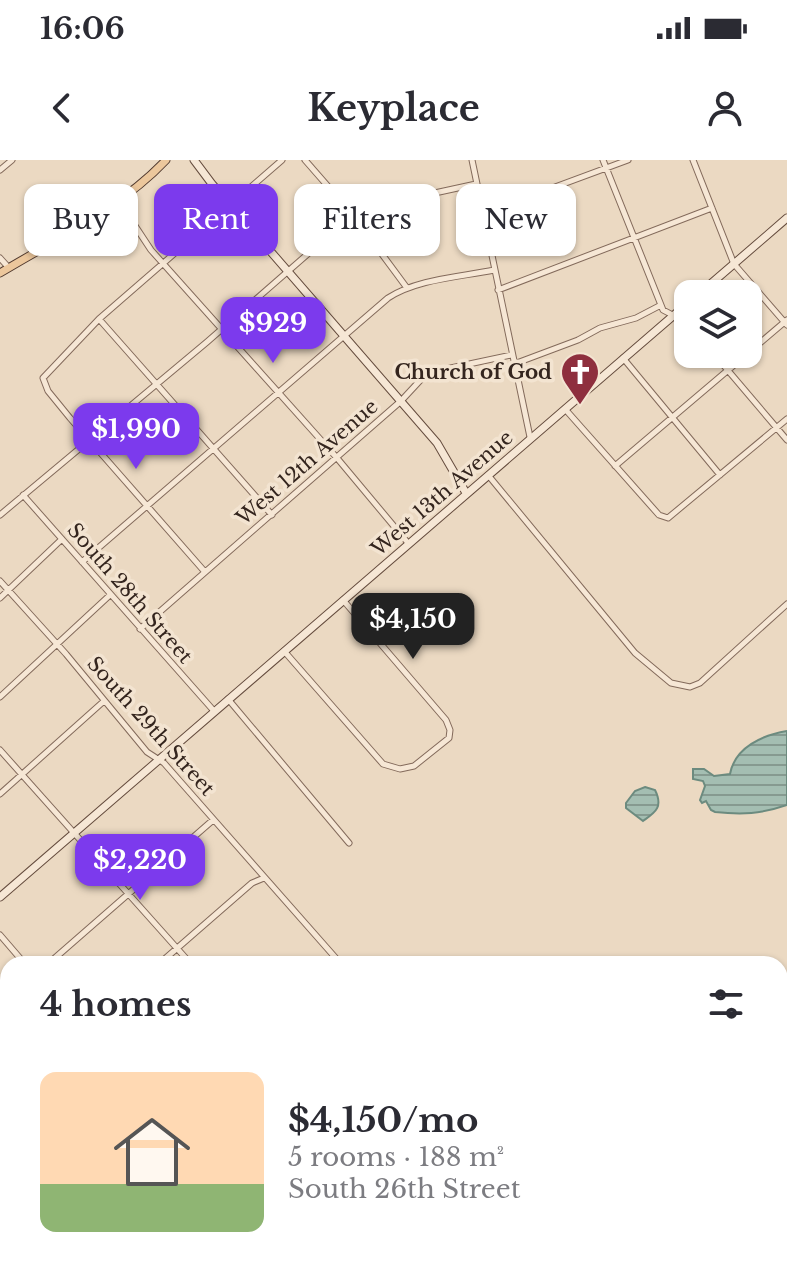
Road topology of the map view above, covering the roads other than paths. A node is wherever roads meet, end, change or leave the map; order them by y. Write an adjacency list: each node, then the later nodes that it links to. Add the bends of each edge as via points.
1 (12, 160): 11 (street)
2 (166, 160): 17 (main road)
3 (194, 160): 12 (street)
4 (282, 160): 13 (street)
5 (305, 160): 14 (street)
6 (472, 160): 15 (street)
7 (603, 160): 10 (street)
8 (628, 160): 10 (street)
9 (693, 160): 18 (street)
10 (607, 168): 16 (street); 21 (street)
11 (0, 170)
12 (213, 184)
13 (254, 184)
14 (326, 184)
15 (476, 184)
16 (564, 184)
17 (138, 185)
18 (712, 208): 21 (street); 30 (street)
19 (787, 218): 30 (street)
20 (138, 233): 29 (street)
21 (634, 238): 37 (street); 38 (street)
22 (28, 256): 31 (main road)
23 (171, 256): 29 (street)
24 (275, 256): 33 (street)
25 (305, 256): 33 (street)
26 (383, 256): 36 (street)
27 (491, 256): 32 (street)
28 (0, 258): 31 (street)
29 (163, 263): 40 (street); 42 (street)
30 (734, 264): 35 (street); 41 (street)
31 (9, 268): 34 (main road)
32 (494, 270): 36 (street); 37 (street)
33 (288, 271): 42 (street); 43 (street)
34 (0, 273)
35 (715, 280)
36 (407, 288): 43 (street)
37 (498, 290): 45 (street)
38 (661, 305): 39 (street); 47 (street)
39 (674, 316): 46 (street, West 13th Avenue)
40 (99, 319): 51 (street); 59 (street, via 43,378)
41 (786, 322): 44 (street)
42 (221, 329): 51 (street); 52 (street)
43 (343, 337): 52 (street); 53 (street)
44 (762, 342)
45 (511, 355): 47 (street); 53 (street, West 12th Avenue, via 427,373)
46 (623, 358): 54 (street, West 13th Avenue); 55 (street)
47 (514, 364): 58 (street)
48 (726, 368): 50 (street)
49 (732, 368): 50 (street)
50 (728, 371): 55 (street); 57 (street)
51 (156, 385): 59 (street); 61 (street)
52 (279, 393): 61 (street); 62 (street)
53 (401, 401): 62 (street, West 12th Avenue); 66 (street, via 445,454)
54 (564, 408): 58 (street, West 13th Avenue); 63 (street)
55 (672, 418): 63 (street); 65 (street)
56 (787, 419): 57 (street)
57 (777, 428): 60 (street); 65 (street)
58 (530, 437): 64 (street, West 13th Avenue)
59 (89, 440): 67 (street); 68 (street)
60 (787, 440)
61 (214, 450): 68 (street); 70 (street)
62 (337, 458): 70 (street, West 12th Avenue); 72 (street)
63 (615, 466): 65 (street, via 663,517 670,517)
64 (488, 475): 66 (street, West 13th Avenue); 80 (street, via 624,641 671,683 700,683)
65 (720, 475)
66 (466, 493): 72 (street, West 13th Avenue)
67 (23, 495): 69 (street); 71 (street, South 28th Street)
68 (148, 506): 73 (street); 74 (street)
69 (0, 515)
70 (272, 515): 74 (street, West 12th Avenue)
71 (62, 539): 73 (street, South 28th Street); 76 (street)
72 (408, 543): 79 (street, West 13th Avenue)
73 (82, 562): 77 (street, South 28th Street)
74 (205, 572): 81 (street, West 12th Avenue)
75 (0, 581): 76 (street, South 29th Street)
76 (8, 591): 78 (street); 82 (street, South 29th Street)
77 (110, 595): 81 (street, South 28th Street); 82 (street)
78 (0, 598)
79 (343, 600): 83 (street, West 13th Avenue); 83 (street, via 446,720 450,734 414,766 392,768 377,759)
80 (787, 604)
81 (140, 629): 87 (street, South 28th Street)
82 (58, 645): 84 (street); 86 (street, South 29th Street)
83 (283, 650): 85 (street, West 13th Avenue)
84 (0, 697)
85 (227, 699): 87 (street, West 13th Avenue); 94 (street)
86 (104, 701): 89 (street, South 29th Street); 90 (street)
87 (214, 711): 89 (street, West 13th Avenue)
88 (0, 750): 90 (street)
89 (158, 759): 92 (street, South 29th Street); 93 (street, West 13th Avenue)
90 (21, 776): 91 (street); 93 (street)
91 (0, 794)
92 (213, 820): 95 (street, South 29th Street); 96 (street)
93 (73, 834): 96 (street); 97 (street, West 13th Avenue)
94 (349, 843)
95 (264, 878): 99 (street); 104 (street, South 29th Street)
96 (128, 894): 99 (street); 101 (street)
97 (0, 897)
98 (0, 935): 100 (street)
99 (177, 948): 102 (street); 103 (street)
100 (18, 956)
101 (57, 956)
102 (168, 956)
103 (184, 956)
104 (334, 956)

